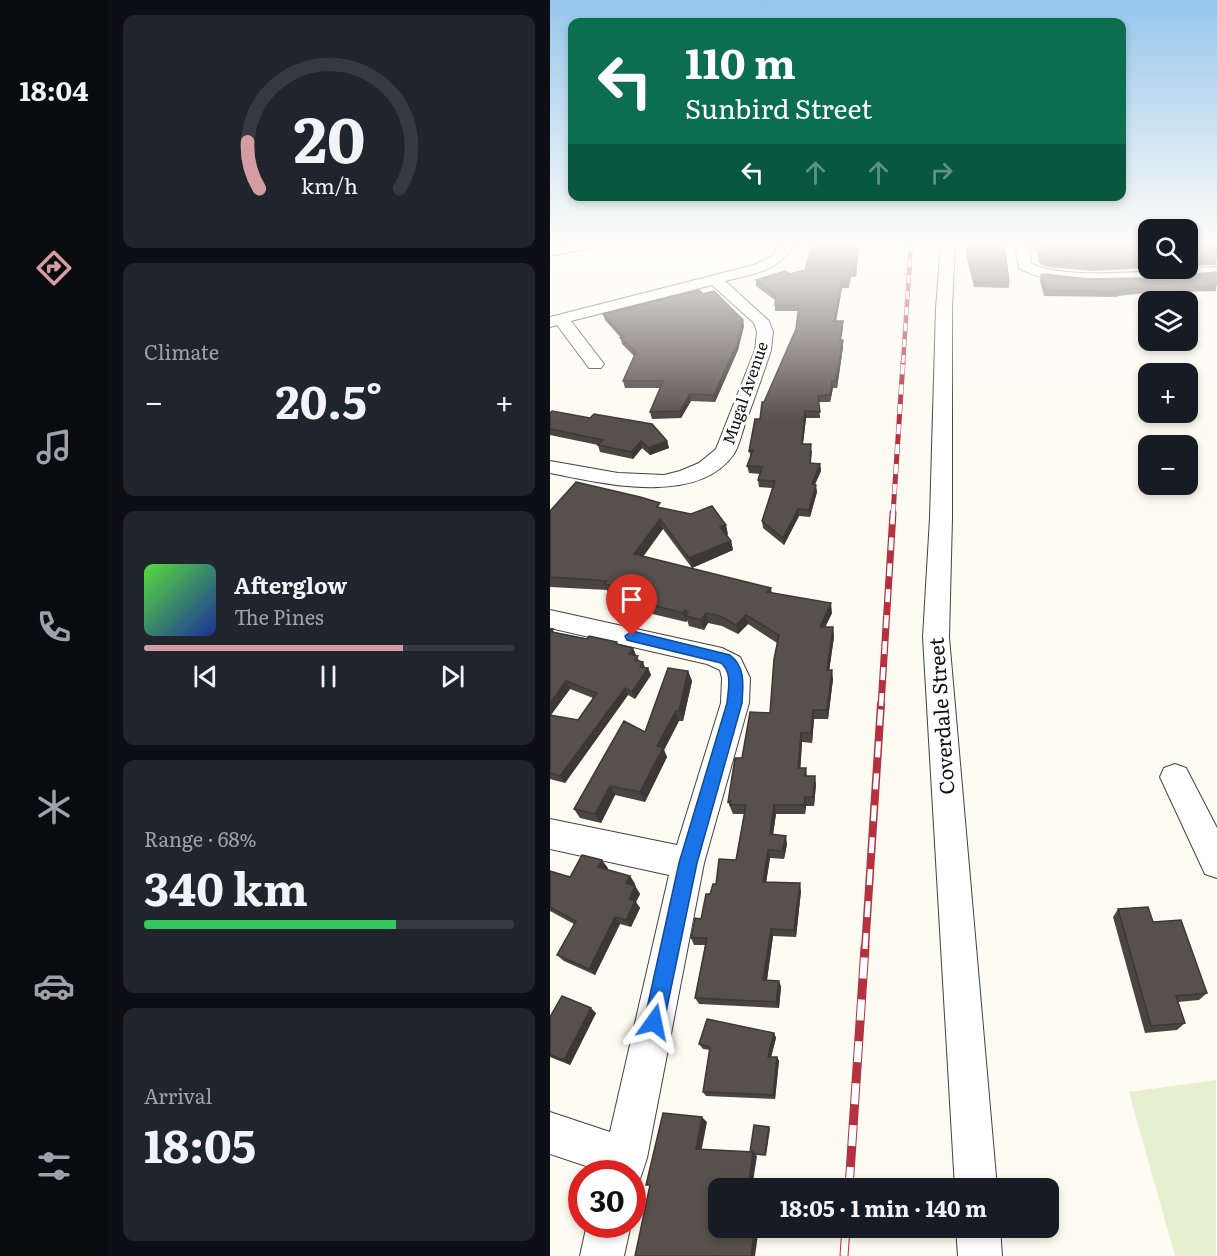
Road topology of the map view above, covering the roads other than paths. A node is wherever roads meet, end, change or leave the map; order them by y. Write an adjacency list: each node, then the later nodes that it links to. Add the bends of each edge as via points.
1 (627, 303): 4 (street)
2 (740, 303): 6 (street, Mugal Avenue, via 761,321 765,332 763,350 725,452 708,467 647,483)
3 (944, 303): 15 (street, Coverdale Street, via 936,637)
4 (555, 321): 5 (street)
5 (595, 364)
6 (550, 467)
7 (550, 619): 10 (street, via 725,659 731,664 736,678 735,703)
8 (1175, 777): 11 (street)
9 (550, 834): 10 (street)
10 (688, 863): 14 (street)
11 (1216, 863)
12 (550, 1133): 13 (street)
13 (612, 1160)
14 (625, 1160)
15 (975, 1178)
16 (606, 1238): 18 (street)
17 (979, 1238): 19 (street)
18 (602, 1256)
19 (980, 1256)

